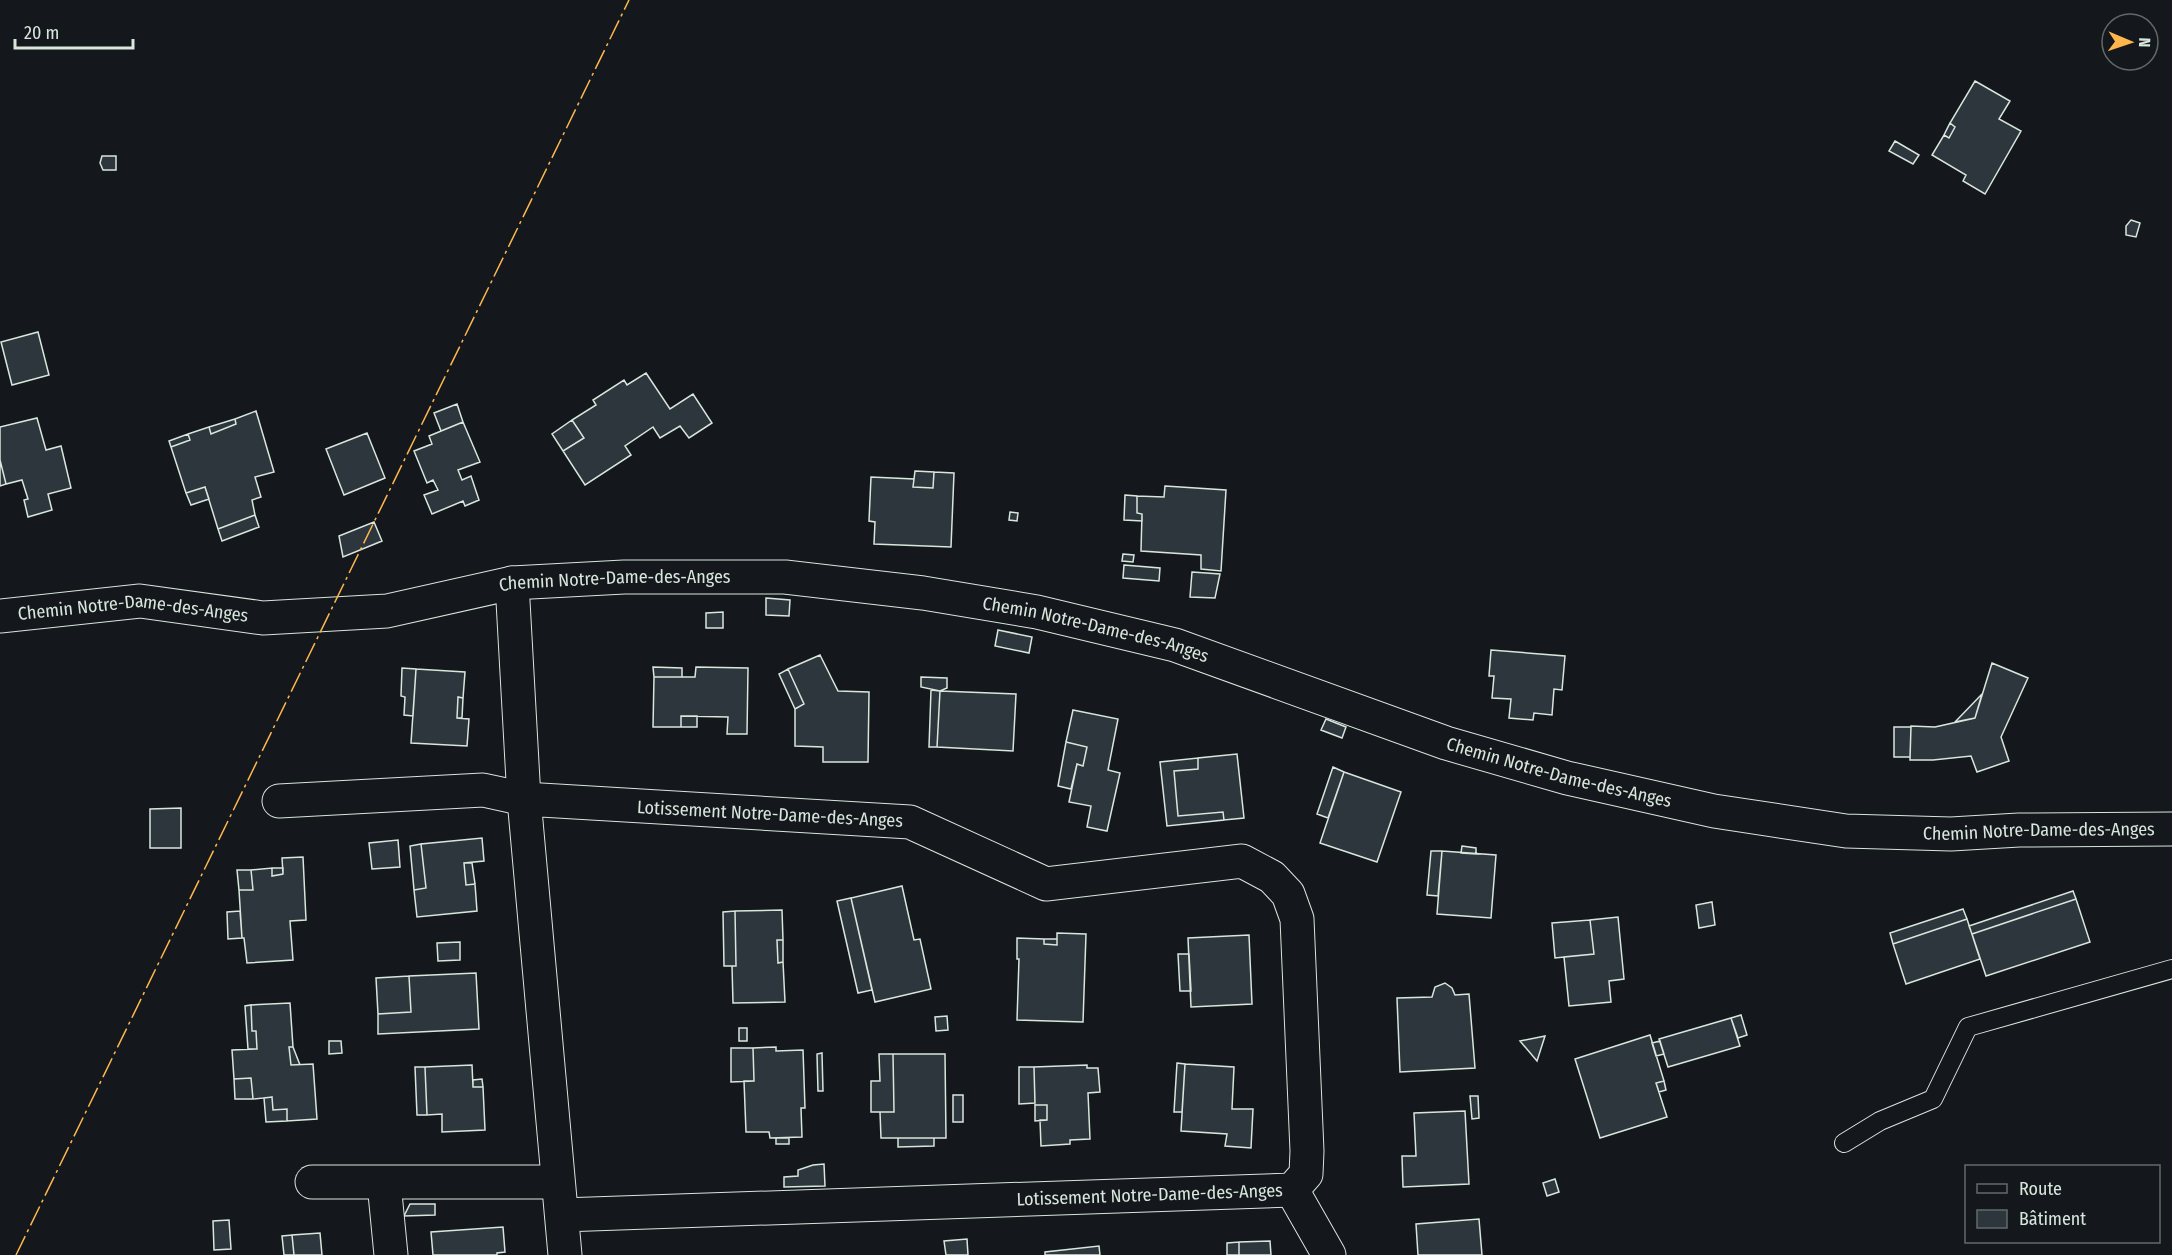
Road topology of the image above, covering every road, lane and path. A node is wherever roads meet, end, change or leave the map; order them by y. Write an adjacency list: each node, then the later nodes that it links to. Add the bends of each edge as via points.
1 (512, 583): 2 (street, Chemin Notre-Dame-des-Anges, via 387,611 263,618 140,602); 3 (street); 5 (street, Chemin Notre-Dame-des-Anges, via 624,577 785,577 923,593 1037,612 1175,645 1446,743 1567,778 1714,811 1846,831 1951,834)
2 (0, 616)
3 (524, 799): 4 (street, Lotissement Notre-Dame-des-Anges, via 483,790); 9 (street); 11 (street, Lotissement Notre-Dame-des-Anges, via 910,822 1046,884 1242,861 1272,877 1288,894 1298,919 1307,1151 1306,1174)
4 (279, 801)
5 (2172, 828)
6 (2172, 969): 7 (lane, via 1968,1027 1933,1099 1880,1121)
7 (1844, 1143)
8 (312, 1182): 10 (street)
9 (557, 1182): 10 (street); 12 (street)
10 (384, 1183): 13 (street)
11 (1292, 1190): 12 (street, Lotissement Notre-Dame-des-Anges); 15 (street)
12 (562, 1215): 14 (street)
13 (390, 1255)
14 (565, 1255)
15 (1329, 1255)

